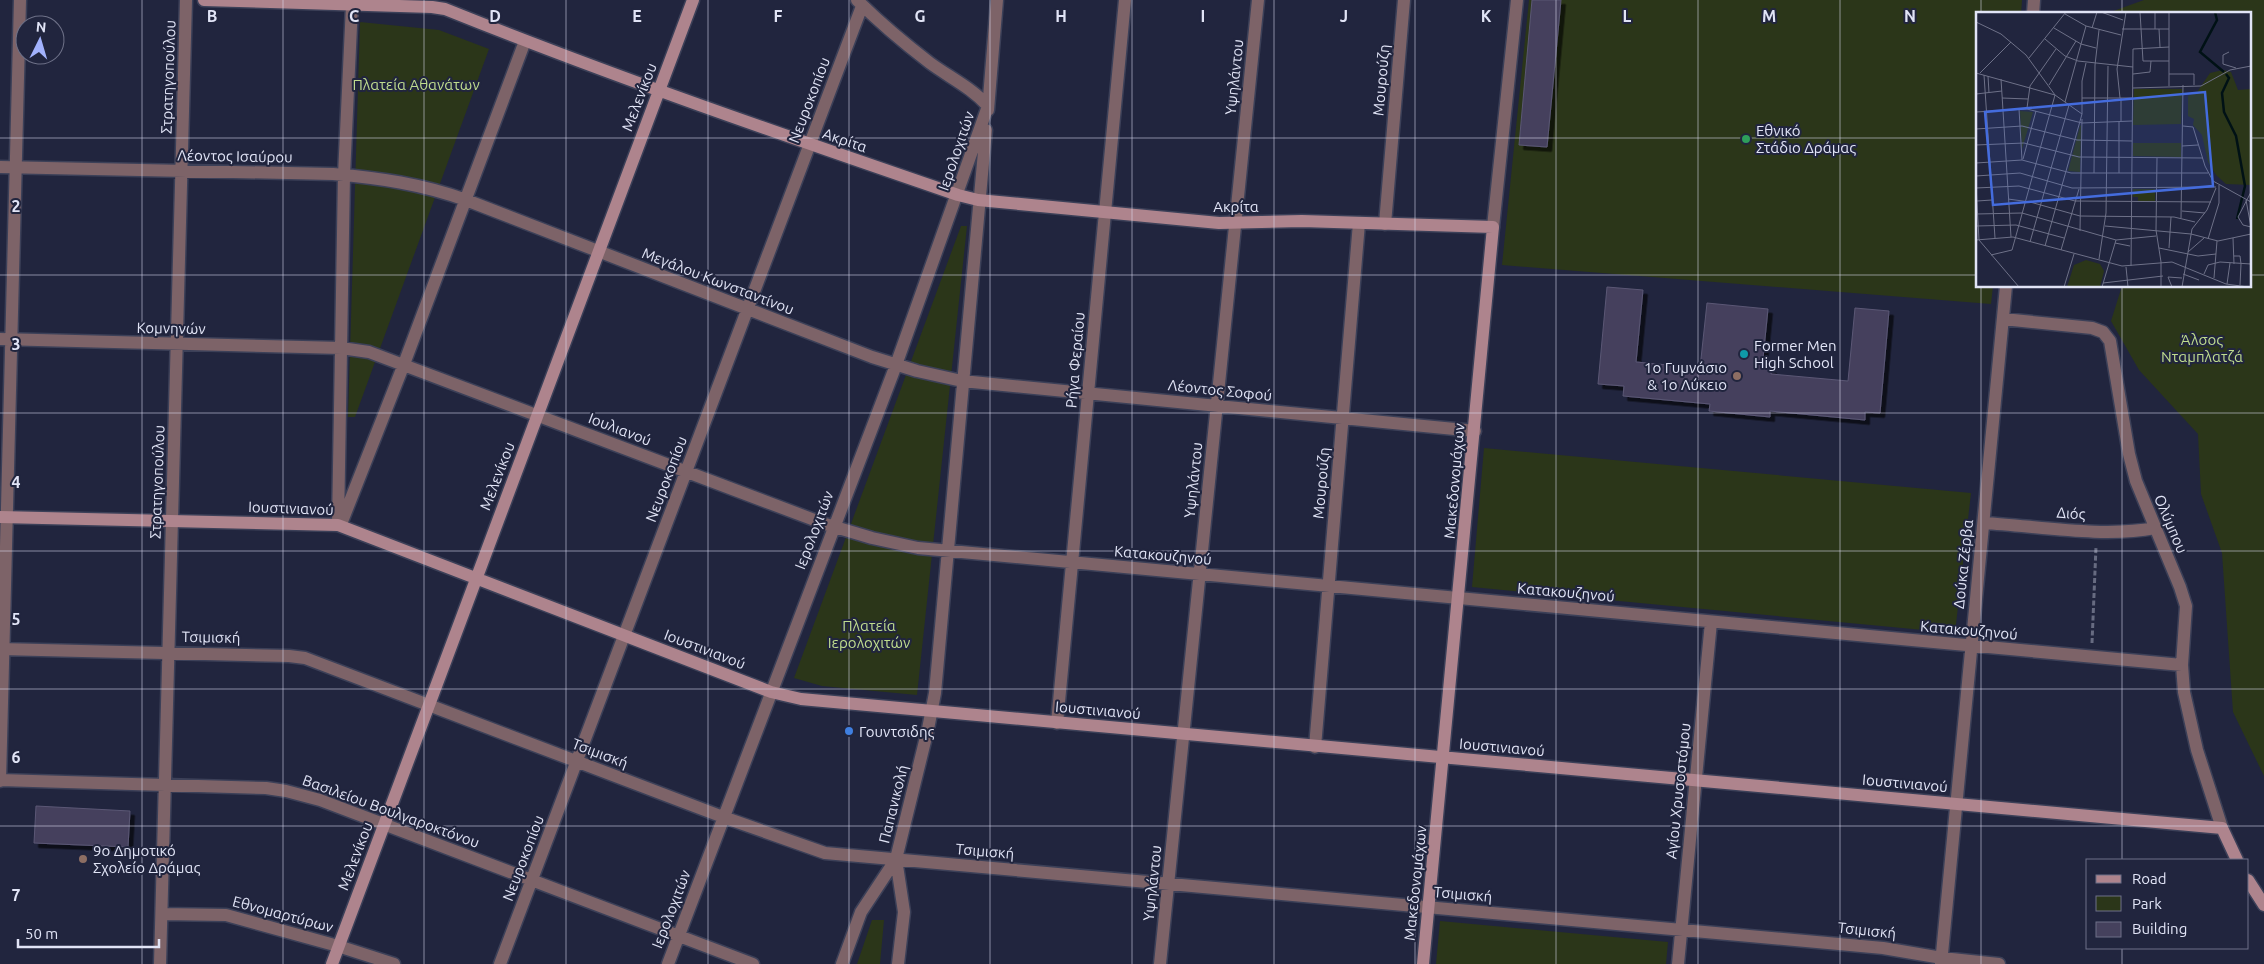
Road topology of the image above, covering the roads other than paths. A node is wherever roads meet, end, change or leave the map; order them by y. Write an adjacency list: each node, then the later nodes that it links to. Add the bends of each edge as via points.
1 (20, 0): 18 (street)
2 (186, 0): 19 (street, Στρατηγοπούλου)
3 (204, 0): 12 (street, Ακρίτα)
4 (693, 0): 14 (street, Μελενίκου)
5 (997, 0): 15 (street, Ιερολοχιτών)
6 (1125, 0): 24 (street, Ρήγα Φεραίου)
7 (1258, 0): 25 (street, Υψηλάντου)
8 (1404, 0): 27 (street, Μουρούζη)
9 (1517, 0): 28 (street, Μακεδονομάχων)
10 (432, 3): 12 (street, Ακρίτα); 13 (street, Ακρίτα)
11 (859, 3): 15 (street, via 930,63 977,94); 16 (street, Νευροκοπίου)
12 (352, 5): 20 (street)
13 (525, 41): 14 (street, Ακρίτα); 22 (street)
14 (659, 90): 16 (street, Ακρίτα); 29 (street, Μελενίκου)
15 (988, 106): 21 (street, Ιερολοχιτών); 23 (street, Ιερολοχιτών)
16 (810, 145): 21 (street, Ακρίτα); 31 (street, Νευροκοπίου)
17 (0, 167): 18 (street, Λέοντος Ισαύρου)
18 (15, 168): 19 (street, Λέοντος Ισαύρου); 33 (street)
19 (181, 171): 20 (street, Λέοντος Ισαύρου); 34 (street, Στρατηγοπούλου)
20 (344, 175): 22 (street, Λέοντος Ισαύρου, via 418,185); 35 (street)
21 (958, 195): 23 (street, Ακρίτα); 37 (street, Ιερολοχιτών)
22 (466, 200): 29 (street, Μεγάλου Κωνσταντίνου); 36 (street)
23 (978, 200): 24 (street, Ακρίτα); 38 (street, Ιερολοχιτών)
24 (1105, 212): 25 (street, Ακρίτα, via 1219,224); 39 (street, Ρήγα Φεραίου)
25 (1235, 222): 26 (street, Ακρίτα); 40 (street, Υψηλάντου)
26 (1359, 223): 27 (street, Ακρίτα); 42 (street, Μουρούζη)
27 (1385, 224): 28 (street, Ακρίτα)
28 (1493, 227): 43 (street, Μακεδονομάχων)
29 (598, 253): 31 (street, Μεγάλου Κωνσταντίνου); 41 (street, Μελενίκου)
30 (2006, 288): 32 (street, Δούκα Ζέρβα)
31 (748, 309): 37 (street, Μεγάλου Κωνσταντίνου); 44 (street, Νευροκοπίου)
32 (2003, 319): 47 (street, Δούκα Ζέρβα); 50 (street, Ολύμπου, via 2092,328 2109,338 2129,454)
33 (6, 340): 34 (street, Κομνηνών); 45 (street)
34 (177, 344): 35 (street, Κομνηνών); 46 (street, Στρατηγοπούλου)
35 (341, 348): 36 (street, Ιουλιανού, via 369,352); 48 (street)
36 (404, 364): 41 (street, Ιουλιανού); 48 (street, via 342,523)
37 (896, 365): 38 (street, Μεγάλου Κωνσταντίνου); 49 (street, Ιερολοχιτών)
38 (962, 381): 39 (street, Λέοντος Σοφού); 51 (street, Ιερολοχιτών)
39 (1088, 394): 40 (street, Λέοντος Σοφού); 52 (street, Ρήγα Φεραίου)
40 (1217, 406): 42 (street, Λέοντος Σοφού); 53 (street, Υψηλάντου)
41 (537, 414): 44 (street, Ιουλιανού); 54 (street, Μελενίκου)
42 (1342, 419): 43 (street, Λέοντος Σοφού); 55 (street, Μουρούζη)
43 (1475, 431): 56 (street, Μακεδονομάχων)
44 (686, 472): 49 (street, Ιουλιανού); 58 (street, Νευροκοπίου)
45 (3, 517): 46 (street, Ιουστινιανού); 60 (street)
46 (172, 521): 48 (street, Ιουστινιανού); 61 (street, Στρατηγοπούλου)
47 (1984, 523): 50 (street, Διός, via 2097,531); 59 (street, Δούκα Ζέρβα)
48 (338, 525): 54 (street, Ιουστινιανού)
49 (832, 527): 51 (street, Ιουλιανού); 63 (street, Ιερολοχιτών)
50 (2155, 528): 62 (street, Ολύμπου, via 2186,606)
51 (947, 552): 52 (street, Κατακουζηνού); 65 (street, Ιερολοχιτών)
52 (1072, 563): 53 (street, Κατακουζηνού); 66 (street, Ρήγα Φεραίου)
53 (1200, 575): 55 (street, Κατακουζηνού); 67 (street, Υψηλάντου)
54 (476, 578): 58 (street, Ιουστινιανού); 64 (street, Μελενίκου)
55 (1329, 587): 56 (street, Κατακουζηνού); 68 (street, Μουρούζη)
56 (1459, 599): 57 (street, Κατακουζηνού); 69 (street, Μακεδονομάχων)
57 (1711, 622): 59 (street, Κατακουζηνού); 72 (street, Αγίου Χρυσοστόμου)
58 (624, 636): 63 (street, Ιουστινιανού); 70 (street, Νευροκοπίου)
59 (1972, 646): 62 (street, Κατακουζηνού); 74 (street, Δούκα Ζέρβα)
60 (2, 649): 61 (street, Τσιμισκή); 71 (street)
61 (169, 653): 64 (street, Τσιμισκή, via 305,658); 73 (street, Στρατηγοπούλου)
62 (2182, 666): 77 (street, Ολύμπου, via 2195,742)
63 (771, 692): 65 (street, Ιουστινιανού, via 820,702); 75 (street, Ιερολοχιτών)
64 (428, 706): 70 (street, Τσιμισκή); 76 (street, Μελενίκου)
65 (932, 712): 66 (street, Ιουστινιανού); 78 (street, Παπανικολή)
66 (1057, 723): 67 (street, Ιουστινιανού)
67 (1183, 734): 68 (street, Ιουστινιανού); 82 (street, Υψηλάντου)
68 (1315, 746): 69 (street, Ιουστινιανού)
69 (1444, 758): 72 (street, Ιουστινιανού); 84 (street, Μακεδονομάχων)
70 (577, 761): 75 (street, Τσιμισκή); 80 (street, Νευροκοπίου)
71 (0, 780): 73 (street, Βασιλείου Βουλγαροκτόνου)
72 (1696, 781): 74 (street, Ιουστινιανού); 86 (street, Αγίου Χρυσοστόμου)
73 (165, 784): 76 (street, Βασιλείου Βουλγαροκτόνου, via 286,791 320,800); 85 (street, Στρατηγοπούλου)
74 (1957, 804): 77 (street, Ιουστινιανού); 89 (street, Δούκα Ζέρβα)
75 (723, 817): 78 (street, Τσιμισκή, via 818,852); 87 (street, Ιερολοχιτών)
76 (384, 825): 80 (street, Βασιλείου Βουλγαροκτόνου); 88 (street, Μελενίκου)
77 (2222, 828): 79 (street)
78 (896, 859): 82 (street, Τσιμισκή); 96 (street, via 861,912); 97 (street, Παπανικολή, via 904,912)
79 (2237, 859)
80 (531, 881): 87 (street, Βασιλείου Βουλγαροκτόνου); 93 (street, Νευροκοπίου)
81 (2249, 882): 83 (street)
82 (1168, 884): 84 (street, Τσιμισκή); 98 (street, Υψηλάντου)
83 (2264, 905)
84 (1429, 907): 86 (street, Τσιμισκή); 99 (street, Μακεδονομάχων)
85 (162, 914): 88 (street, Εθνομαρτύρων, via 226,915); 90 (street, Στρατηγοπούλου)
86 (1681, 930): 89 (street, Τσιμισκή, via 1883,948); 100 (street, Αγίου Χρυσοστόμου)
87 (678, 936): 94 (street, Ιερολοχιτών); 95 (street, Βασιλείου Βουλγαροκτόνου)
88 (338, 946): 91 (street, Μελενίκου); 92 (street, Εθνομαρτύρων)
89 (1941, 961): 101 (street, Τσιμισκή)
90 (160, 964)
91 (332, 964)
92 (394, 964)
93 (500, 964)
94 (668, 964)
95 (753, 964)
96 (842, 964)
97 (898, 964)
98 (1160, 964)
99 (1423, 964)
100 (1678, 964)
101 (1999, 964)

